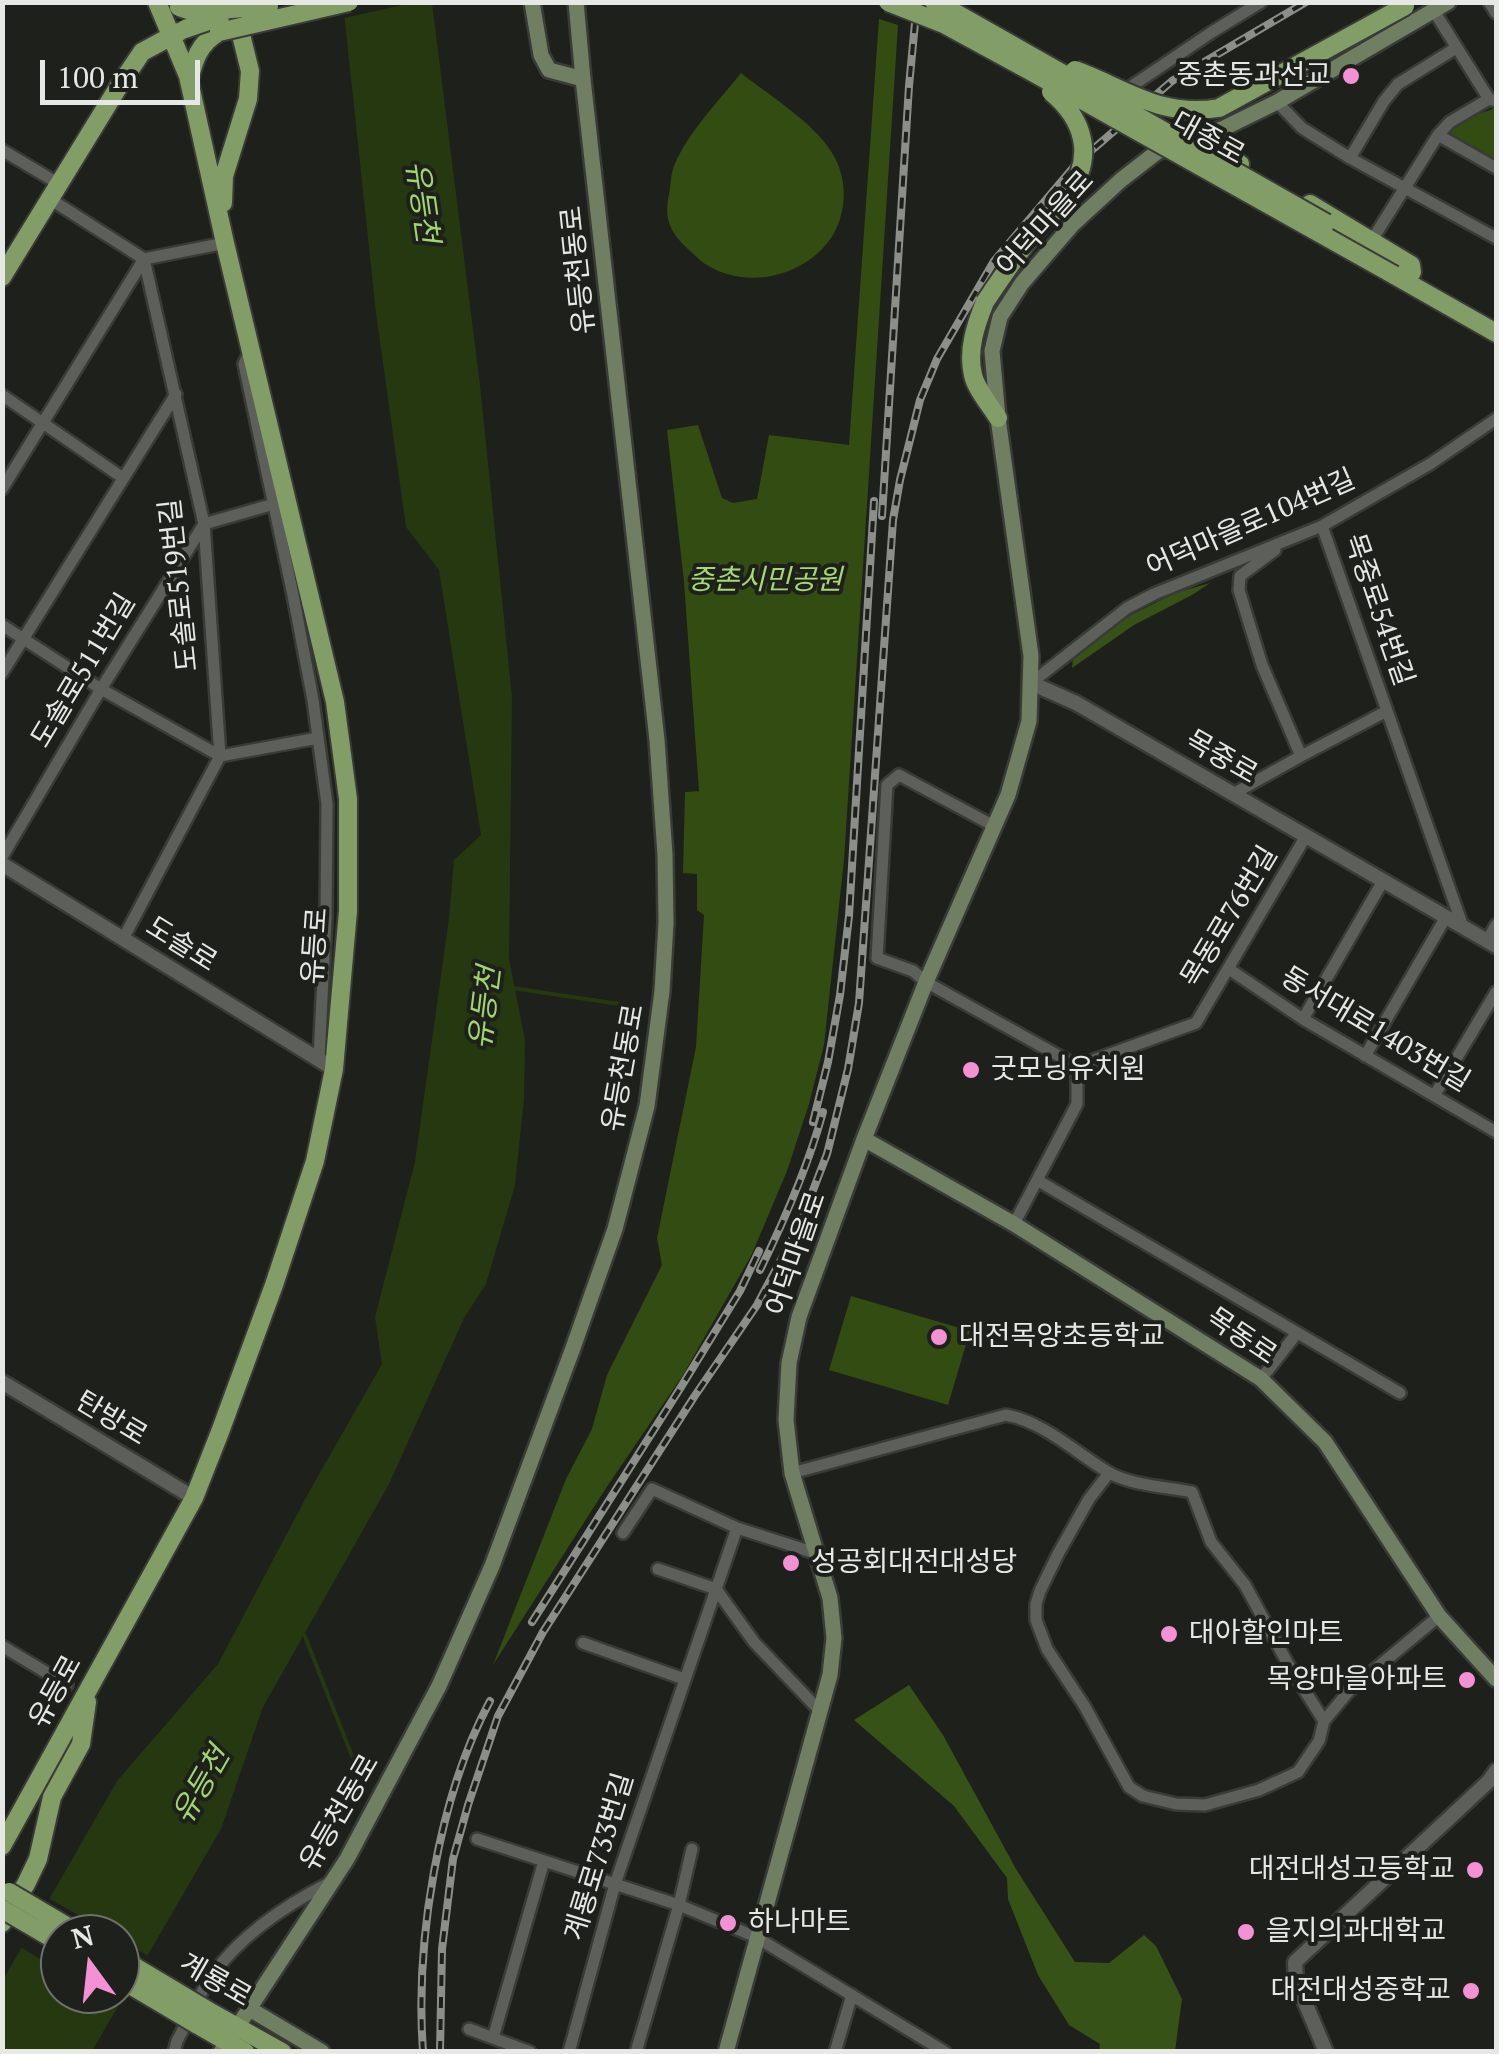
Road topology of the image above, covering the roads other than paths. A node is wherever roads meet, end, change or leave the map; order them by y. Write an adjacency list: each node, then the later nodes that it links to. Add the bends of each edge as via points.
1 (157, 2): 15 (main road, 유등로)
2 (234, 2): 32 (main road, via 250,71 224,176)
3 (349, 2): 16 (main road, bridge)
4 (532, 2): 19 (main road, via 549,70)
5 (576, 2): 19 (main road, 유등천동로)
6 (888, 2): 18 (main road, 대종로, bridge)
7 (934, 2): 18 (main road, 대종로, bridge)
8 (1261, 2): 23 (street)
9 (1490, 2): 14 (street)
10 (276, 4): 12 (main road, bridge, via 194,12); 15 (main road, bridge)
11 (1408, 4): 18 (main road, bridge, via 1219,108 1179,110 1104,81)
12 (177, 5)
13 (1441, 7): 17 (street, 어덕마을로); 22 (main road, 어덕마을로)
14 (1496, 13)
15 (178, 32): 16 (main road, bridge); 20 (main road, 유등로); 31 (main road, via 142,52)
16 (218, 32): 20 (main road, via 194,60)
17 (1456, 48): 21 (street, 어덕마을로); 28 (street, via 1398,84)
18 (1038, 67): 36 (main road, 대종로, bridge); 43 (main road, bridge, via 1047,88 1076,119 1082,164 1066,198 985,302 976,326 973,377)
19 (583, 79): 109 (main road, 유등천동로, via 665,855 662,992 647,1106 615,1229 492,1566 439,1686)
20 (189, 82): 32 (main road, 유등로)
21 (1492, 100): 24 (street)
22 (1277, 102): 25 (main road, 어덕마을로); 28 (street, via 1302,128)
23 (1084, 119)
24 (1438, 135): 29 (street); 30 (street)
25 (1194, 138): 27 (main road, 어덕마을로); 34 (main road)
26 (2, 150): 31 (street)
27 (1158, 152): 36 (main road); 43 (main road, 어덕마을로, via 1072,225 1000,317 992,351)
28 (1350, 158): 30 (street)
29 (1496, 168)
30 (1404, 188): 33 (street); 34 (street)
31 (54, 192): 35 (street); 37 (main road)
32 (224, 235): 35 (street); 40 (main road, 유등로)
33 (1496, 238)
34 (1372, 240): 36 (main road, via 1411,265)
35 (144, 259): 41 (street, 도솔로519번길); 45 (street)
36 (1404, 274): 38 (main road, 대종로); 39 (main road, 대종로)
37 (2, 276)
38 (1496, 320)
39 (1496, 333)
40 (252, 348): 48 (street, via 244,364); 76 (main road, 유등로, via 335,702 348,799 348,911)
41 (176, 394): 46 (street); 49 (street, 도솔로519번길)
42 (2, 395): 45 (street)
43 (998, 418): 55 (main road, 어덕마을로)
44 (1496, 420): 50 (street, 어덕마을로104번길)
45 (44, 422): 46 (street); 47 (street)
46 (123, 478): 53 (street)
47 (2, 489)
48 (274, 504): 49 (street); 58 (street)
49 (204, 524): 56 (street, 도솔로511번길); 59 (street, 도솔로519번길)
50 (1322, 526): 51 (street, 어덕마을로104번길); 57 (street, 목중로54번길)
51 (1282, 544): 55 (street, 어덕마을로104번길, via 1127,608); 60 (street, via 1240,576 1238,590)
52 (2, 625): 53 (street)
53 (23, 639): 54 (street); 56 (street)
54 (2, 673)
55 (1032, 683): 61 (street, 목중로); 62 (main road, 어덕마을로, via 1029,721)
56 (101, 689): 59 (street); 64 (street, 도솔로511번길)
57 (1387, 711): 60 (street, 목중로54번길); 68 (street, 목중로54번길)
58 (318, 738): 59 (street); 76 (street, via 326,804)
59 (220, 756): 69 (street)
60 (1301, 756): 61 (street, 목중로54번길)
61 (1233, 794): 63 (street, 목중로)
62 (994, 826): 72 (main road, 어덕마을로); 72 (street, via 899,775 887,785 877,958)
63 (1306, 836): 65 (street, 목중로); 71 (street, 목동로76번길)
64 (2, 860): 69 (street, 도솔로)
65 (1384, 881): 66 (street, 목중로); 74 (street)
66 (1446, 917): 68 (street, 목중로); 75 (street)
67 (1496, 924): 70 (street)
68 (1463, 926): 70 (street, 목중로)
69 (123, 939): 76 (street, 도솔로)
70 (1492, 944)
71 (1228, 969): 74 (street, 동서대로1403번길); 77 (street, 목동로76번길, via 1196,1023)
72 (926, 982): 77 (street); 80 (main road, 어덕마을로)
73 (1496, 992): 78 (street)
74 (1302, 1019): 75 (street, 동서대로1403번길)
75 (1366, 1056): 78 (street, 동서대로1403번길)
76 (326, 1064): 89 (main road, 유등로, via 316,1161)
77 (1077, 1066): 81 (street, via 1078,1104)
78 (1434, 1096): 79 (street, 동서대로1403번길)
79 (1496, 1132)
80 (864, 1139): 82 (main road, 목동로); 87 (main road, 어덕마을로, via 799,1317 789,1363)
81 (1037, 1180): 82 (street); 83 (street)
82 (1014, 1224): 84 (main road, 목동로)
83 (1297, 1333): 84 (street); 86 (street)
84 (1261, 1378): 95 (main road, 목동로, via 1325,1442)
85 (2, 1382): 89 (street, 탄방로)
86 (1400, 1393)
87 (792, 1473): 88 (street, via 1006,1415 1024,1418); 92 (main road, 어덕마을로)
88 (1109, 1473): 103 (street, via 1192,1492 1211,1542); 103 (street, via 1058,1554 1040,1591 1036,1620 1130,1787 1176,1804 1205,1805 1259,1790 1298,1772)
89 (194, 1498): 101 (main road, 유등로)
90 (737, 1528): 91 (street, via 652,1489); 92 (street); 94 (street, 계룡로733번길)
91 (623, 1534)
92 (815, 1553): 102 (main road, 어덕마을로, via 834,1638)
93 (658, 1569): 94 (street)
94 (716, 1589): 99 (street, 계룡로733번길); 102 (street, via 754,1642)
95 (1439, 1616): 98 (main road, 목동로); 103 (street, via 1349,1691)
96 (583, 1644): 99 (street)
97 (2, 1646): 100 (street)
98 (1496, 1678)
99 (684, 1679): 110 (street, 계룡로733번길)
100 (67, 1685)
101 (88, 1690): 106 (main road, 유등로); 114 (main road, via 81,1744 52,1797 38,1859)
102 (820, 1711): 116 (main road, 어덕마을로)
103 (1324, 1721)
104 (1494, 1778): 136 (street, via 1296,1962 1296,1980)
105 (478, 1839): 108 (street)
106 (2, 1846)
107 (692, 1849): 112 (street)
108 (544, 1860): 110 (street); 124 (street)
109 (330, 1882): 120 (main road, 유등천동로); 127 (street, via 268,1920 214,1973)
110 (616, 1884): 112 (street); 132 (street, 계룡로733번길)
111 (5, 1896): 113 (main road, bridge); 115 (main road, bridge)
112 (680, 1905): 116 (street); 133 (street)
113 (41, 1914)
114 (2, 1922)
115 (40, 1927)
116 (756, 1937): 119 (street); 134 (main road, 어덕마을로)
117 (140, 1972): 121 (main road, 계룡로, bridge)
118 (140, 1988): 121 (main road, 계룡로, bridge)
119 (852, 1995): 126 (street); 135 (street)
120 (248, 2008): 122 (main road, 유등천동로); 130 (main road)
121 (202, 2017): 122 (main road, 계룡로); 125 (main road, 계룡로)
122 (237, 2025): 125 (main road, 계룡로)
123 (469, 2029): 124 (street)
124 (493, 2038): 131 (street)
125 (239, 2047): 128 (main road, 계룡로); 129 (main road, via 266,2033)
126 (938, 2050)
127 (174, 2052)
128 (282, 2052)
129 (299, 2052)
130 (322, 2052)
131 (530, 2052)
132 (569, 2052)
133 (636, 2052)
134 (726, 2052)
135 (835, 2052)
136 (1326, 2052)

